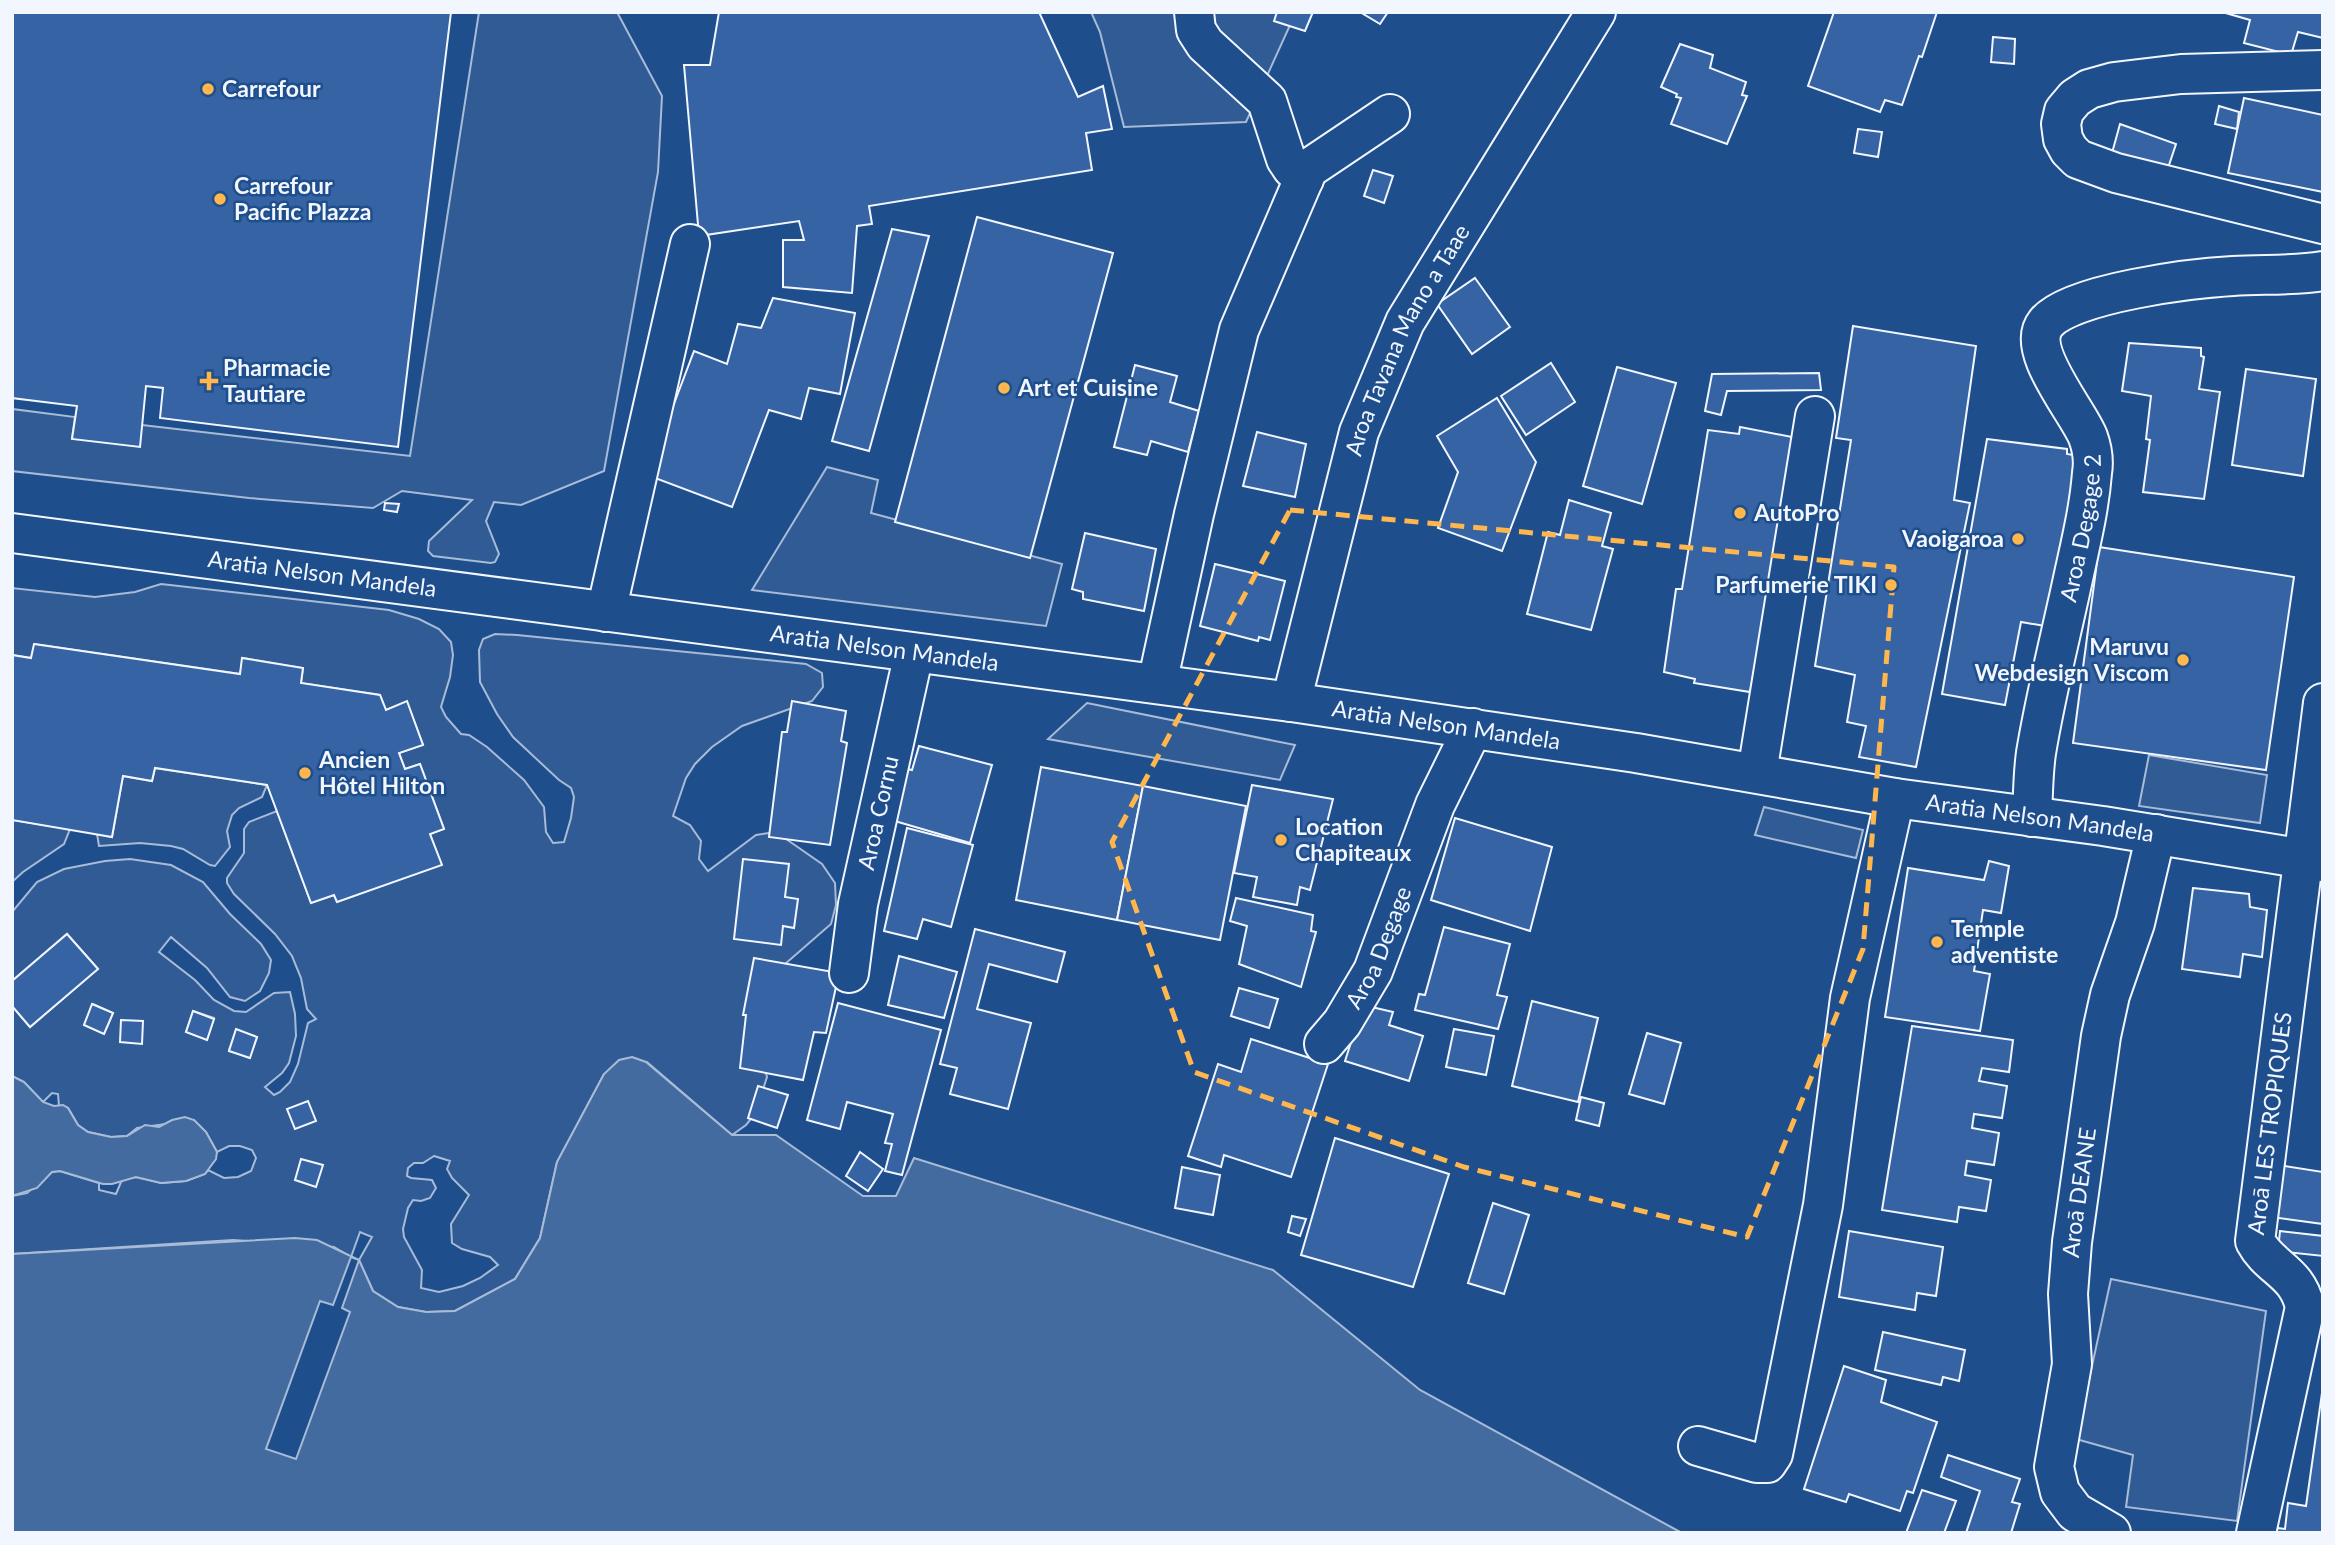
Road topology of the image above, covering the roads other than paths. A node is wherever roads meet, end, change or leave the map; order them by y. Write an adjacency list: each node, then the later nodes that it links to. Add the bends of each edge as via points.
1 (1194, 12): 5 (street, via 1196,30 1205,44 1267,101 1286,159)
2 (1596, 12): 14 (street, Aroa Tavana Mano a Taae, via 1405,322 1359,432)
3 (2323, 70): 6 (street, via 2181,74 2114,82 2075,98 2064,111 2061,124 2063,139 2078,159 2116,173)
4 (1390, 114): 5 (street, via 1308,169)
5 (1304, 179): 13 (street, via 1239,330)
6 (2323, 224)
7 (690, 244): 11 (street)
8 (2323, 271): 19 (street, Aroa Degage 2, via 2150,286 2090,300 2059,312 2045,324 2041,340 2046,362 2087,436 2093,472 2036,755)
9 (1815, 416): 17 (street)
10 (12, 533): 11 (street, Aratia Nelson Mandela)
11 (606, 612): 12 (street, Aratia Nelson Mandela)
12 (914, 653): 13 (street, Aratia Nelson Mandela); 22 (street, Aroa Cornu, via 858,904)
13 (1157, 684): 14 (street, Aratia Nelson Mandela)
14 (1291, 702): 16 (street, Aratia Nelson Mandela)
15 (2323, 703): 21 (street)
16 (1473, 728): 17 (street, Aratia Nelson Mandela); 23 (street, Aroa Degage, via 1435,805 1373,971)
17 (1757, 772): 18 (street, Aratia Nelson Mandela)
18 (1895, 798): 19 (street, Aratia Nelson Mandela); 24 (street, via 1850,998 1823,1205 1773,1454 1767,1463 1757,1463)
19 (2032, 817): 20 (street, Aratia Nelson Mandela)
20 (2156, 834): 21 (street, Aratia Nelson Mandela); 25 (street, Aroā DEANE, via 2101,1035 2071,1255 2072,1364 2054,1467 2060,1492 2075,1511)
21 (2314, 860): 26 (street, Aroā LES TROPIQUES, via 2255,1241 2260,1251 2292,1278 2305,1307)
22 (849, 973)
23 (1324, 1044)
24 (1698, 1446)
25 (2111, 1533)
26 (2256, 1533)

